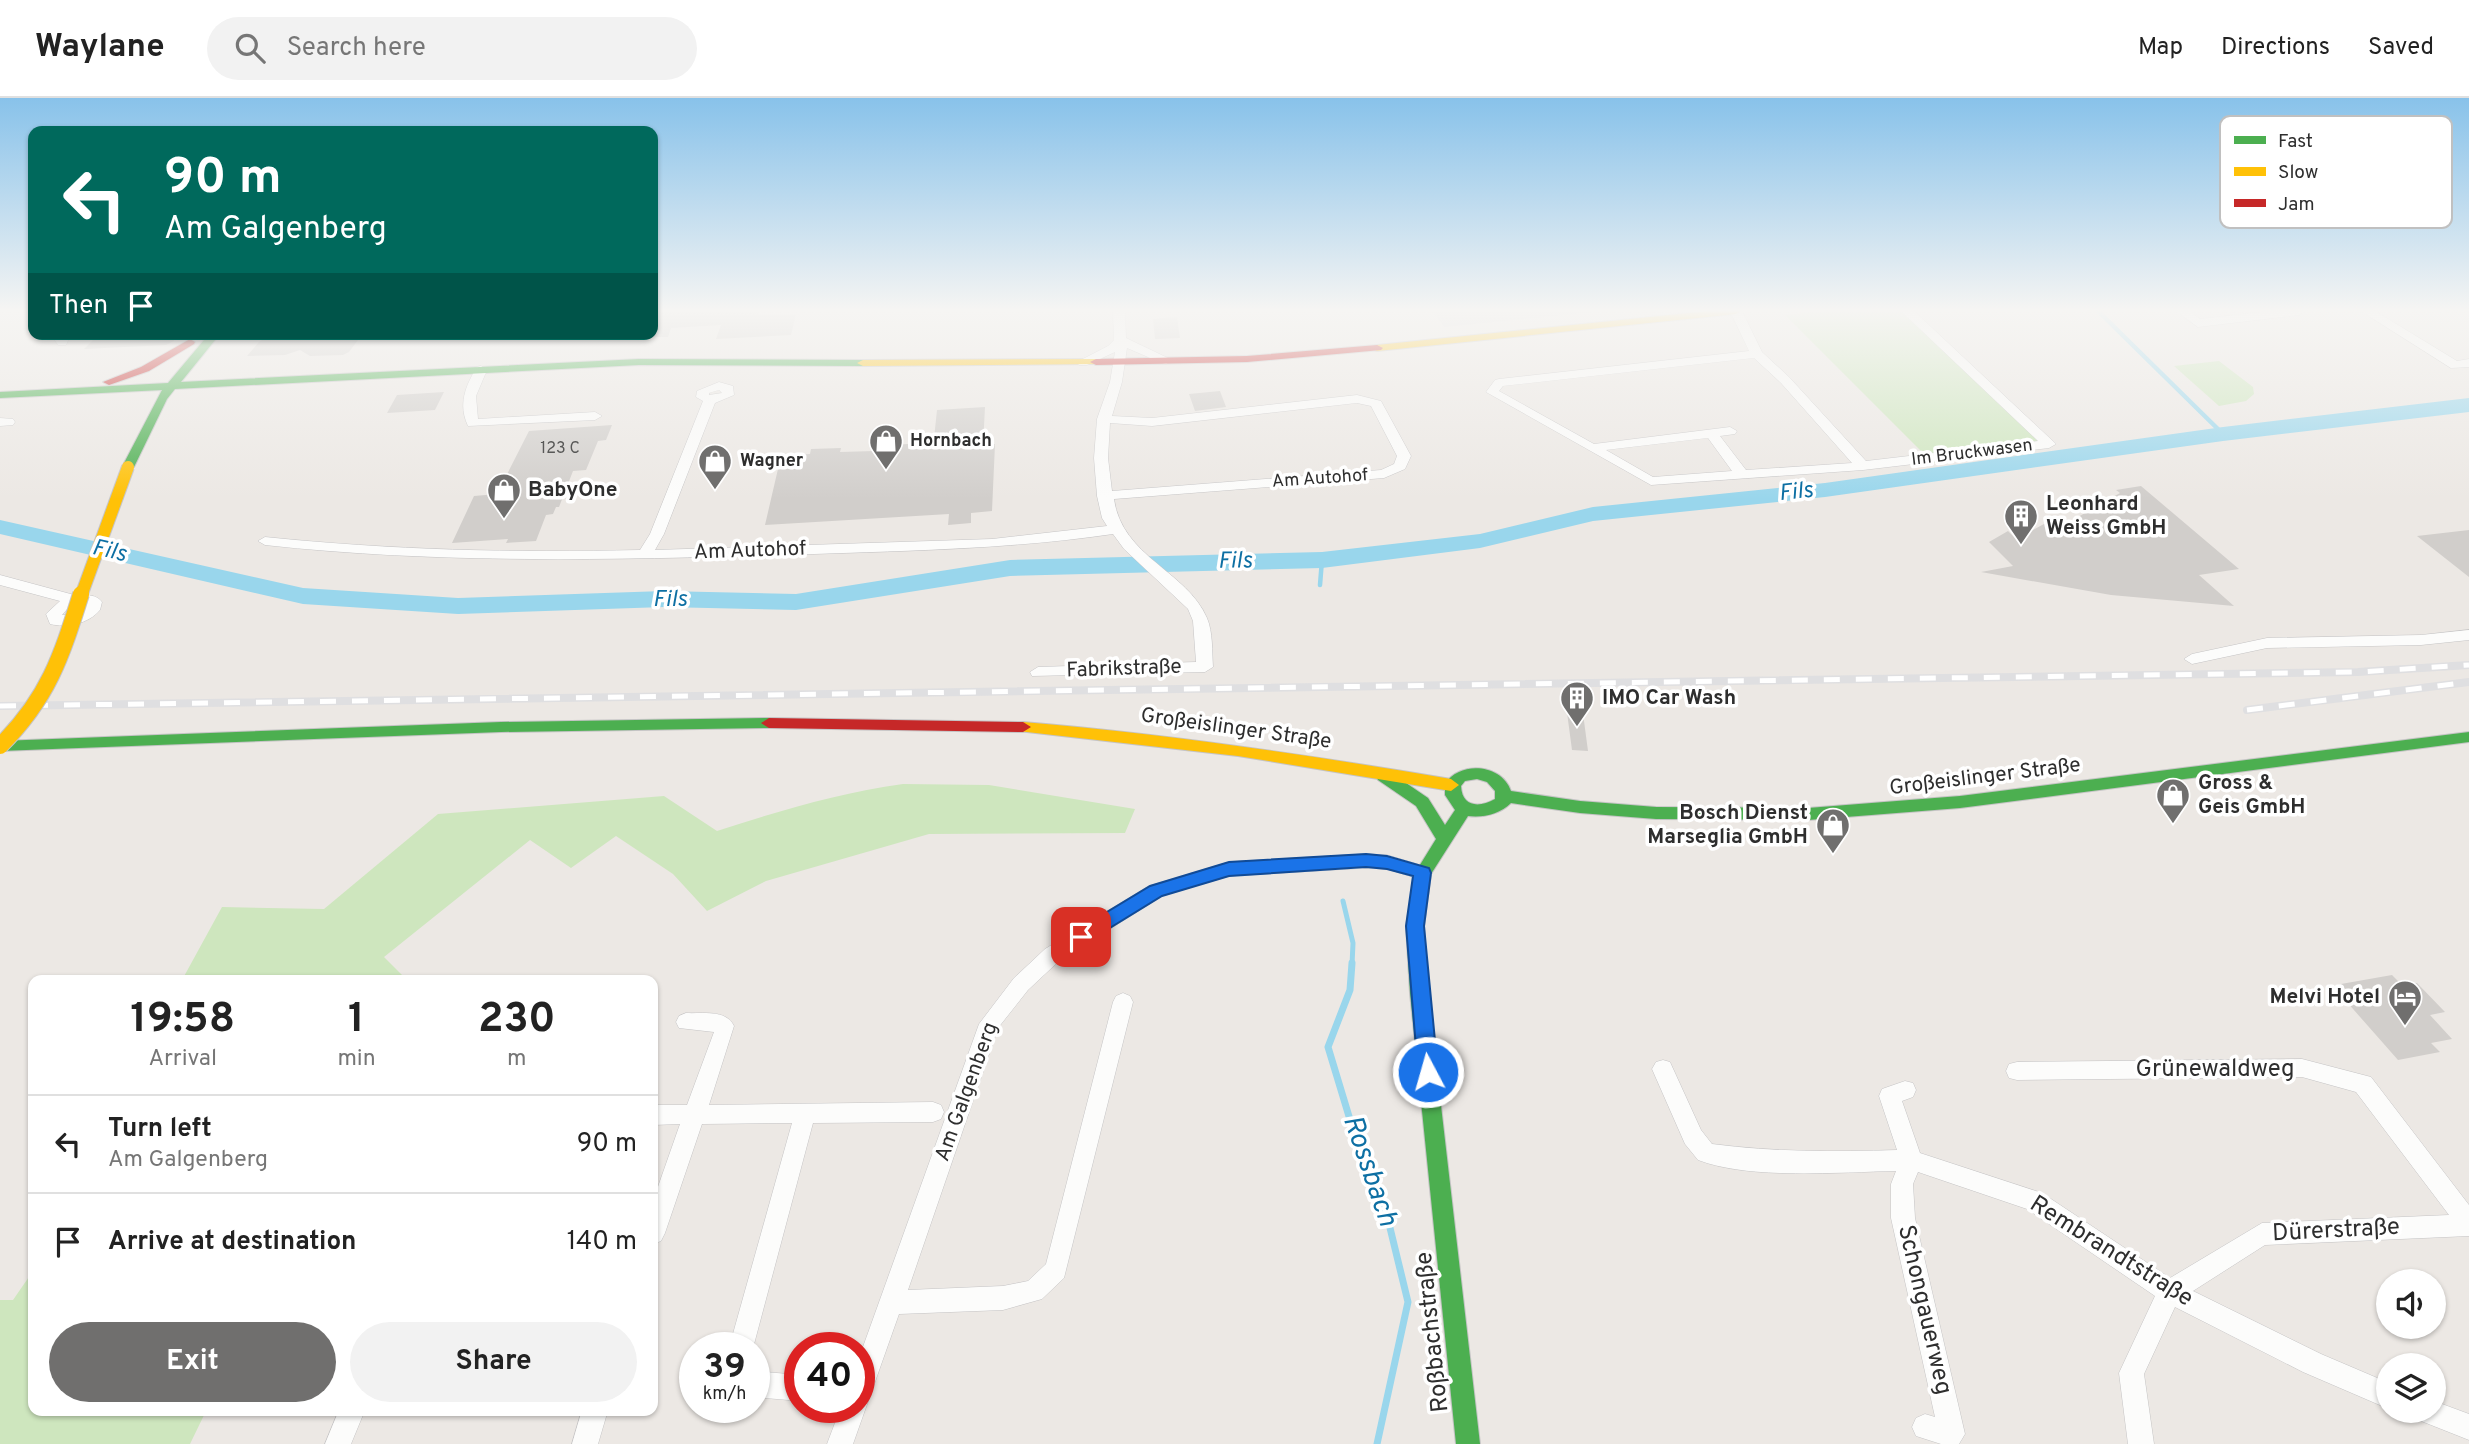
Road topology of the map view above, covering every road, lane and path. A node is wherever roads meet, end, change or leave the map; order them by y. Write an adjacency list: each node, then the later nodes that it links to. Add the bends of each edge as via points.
1 (133, 374): 14 (main road)
2 (173, 374): 15 (main road)
3 (214, 374): 12 (main road)
4 (496, 374): 11 (main road)
5 (548, 374): 11 (main road)
6 (714, 374): 28 (street, via 657,534)
7 (1117, 374): 19 (street)
8 (1584, 374): 22 (street, Im Bruckwasen, via 1499,383 1492,392)
9 (1778, 374): 23 (street)
10 (1974, 374): 23 (street, Im Bruckwasen, via 2049,444)
11 (478, 375): 13 (main road); 18 (street, via 468,398 473,423)
12 (284, 381): 13 (main road); 15 (main road)
13 (373, 381): 15 (main road)
14 (47, 393): 15 (main road); 16 (main road)
15 (157, 393): 17 (main road); 35 (main road, bridge, via 43,695)
16 (0, 395)
17 (0, 405)
18 (595, 416)
19 (1104, 419): 25 (street); 25 (street, Am Autohof, via 1152,422 1357,399 1376,404 1404,456 1400,466 1384,474)
20 (1730, 431): 21 (street)
21 (1711, 433): 22 (street); 24 (street)
22 (1591, 448): 24 (street, Im Bruckwasen, via 1651,481)
23 (1863, 466): 24 (street, Im Bruckwasen)
24 (1743, 476)
25 (1104, 496): 26 (street)
26 (1114, 529): 28 (street, Am Autohof, via 1032,540); 33 (street, Fabrikstraße, via 1194,607 1201,621 1205,667)
27 (265, 541): 28 (street, Am Autohof, via 400,553)
28 (645, 555)
29 (0, 580): 30 (street)
30 (75, 600)
31 (2469, 635): 32 (street, via 2408,641 2267,643)
32 (2192, 659)
33 (1038, 672)
34 (2469, 737): 38 (main road, Großeislinger Straße, via 1896,810 1695,816)
35 (0, 746): 36 (main road, Großeislinger Straße, via 807,722 1013,726 1115,734)
36 (1374, 770): 37 (main road, Großeislinger Straße); 40 (main road, via 1422,802)
37 (1451, 785): 38 (main road, via 1461,776 1485,775 1499,783); 39 (main road, via 1452,798)
38 (1504, 796): 39 (main road, via 1491,811)
39 (1464, 809): 40 (main road, Roßbachstraße)
40 (1444, 837): 41 (main road, Roßbachstraße)
41 (1423, 873): 55 (street, Am Galgenberg, via 1366,861 1229,869 1156,891 1052,955 989,1024); 68 (main road, Roßbachstraße, via 1415,926 1419,993)
42 (1124, 1002): 55 (street, via 1056,1270 1034,1291 1003,1298)
43 (686, 1022): 50 (street, via 724,1026)
44 (1664, 1069): 51 (street, Rembrandtstraße, via 1693,1137 1706,1153 1813,1163)
45 (2017, 1072): 53 (street, Grünewaldweg, via 2302,1068 2363,1084)
46 (1905, 1090): 51 (street, via 1890,1096)
47 (933, 1112): 48 (street, Am Galgenberg)
48 (805, 1114): 50 (street, Am Galgenberg); 56 (street)
49 (658, 1115): 50 (street, Am Galgenberg)
50 (692, 1116): 52 (street)
51 (1911, 1160): 54 (street, Rembrandtstraße, via 2034,1201); 63 (street, Schongauerweg, via 1902,1184 1903,1218 1952,1434)
52 (659, 1195)
53 (2469, 1224): 54 (street, Dürerstraße, via 2262,1234)
54 (2171, 1292): 58 (street, Rembrandtstraße); 69 (street, via 2131,1373)
55 (893, 1302): 57 (street, Am Galgenberg)
56 (745, 1332)
57 (875, 1350)
58 (2376, 1390)
59 (350, 1416): 65 (street)
60 (594, 1416): 66 (street)
61 (2446, 1418): 64 (street)
62 (848, 1423): 67 (street)
63 (1925, 1427)
64 (2469, 1427)
65 (338, 1444)
66 (585, 1444)
67 (840, 1444)
68 (1468, 1444)
69 (2141, 1444)

